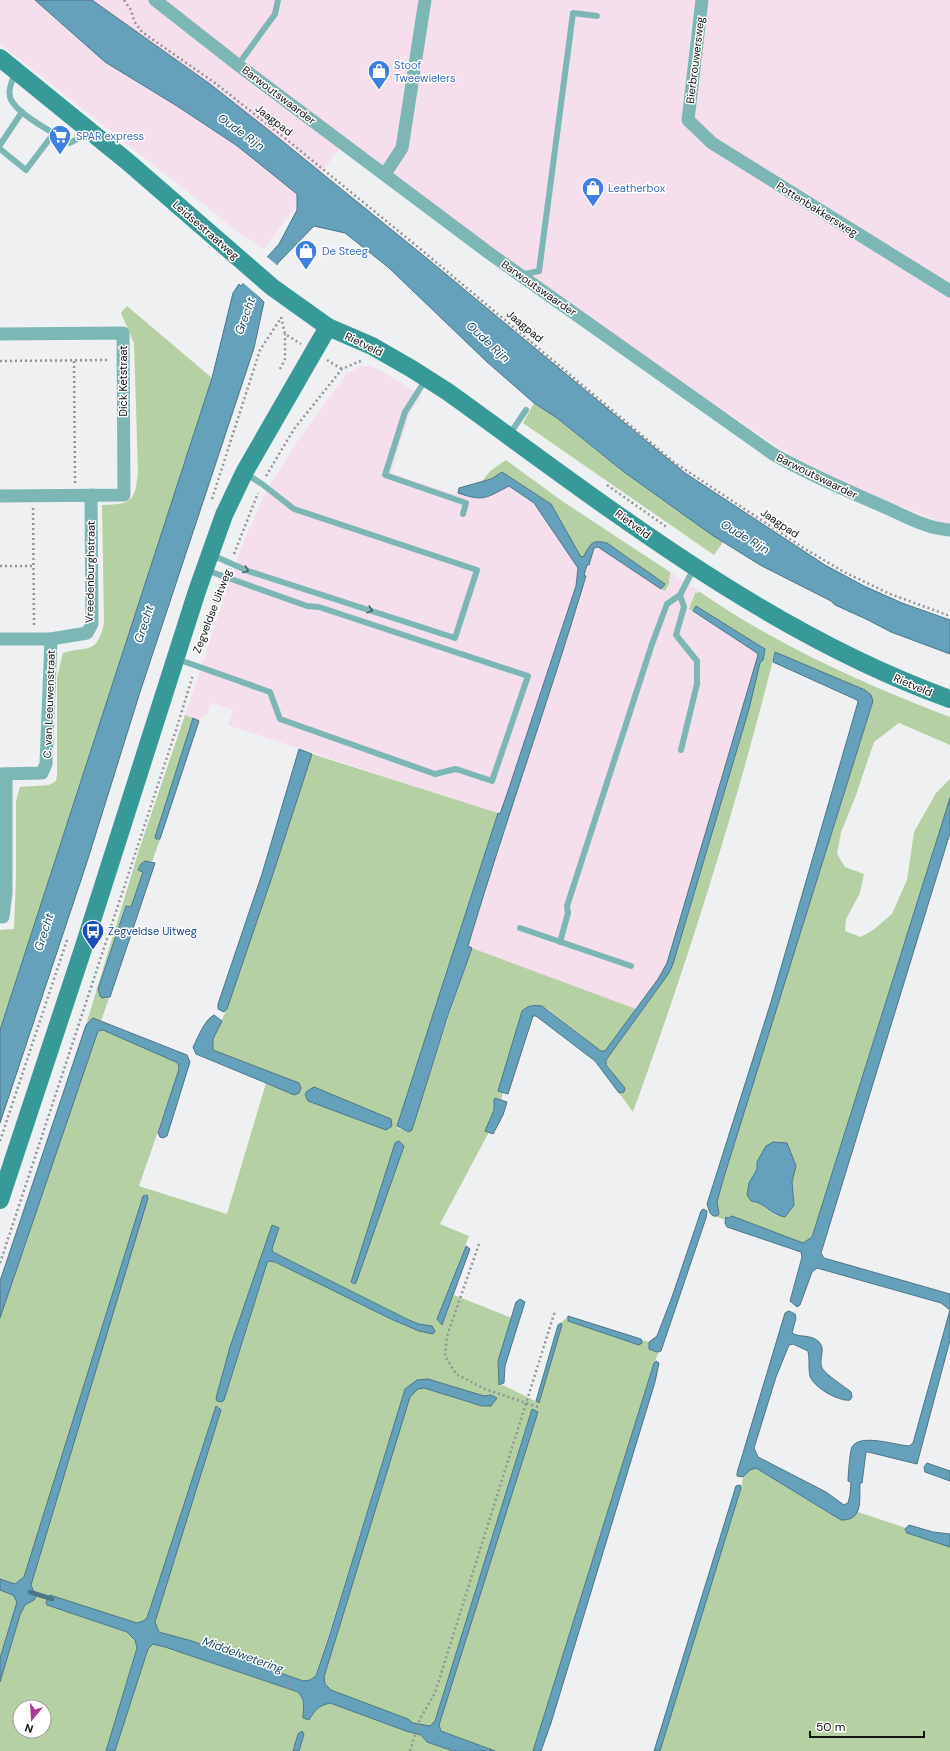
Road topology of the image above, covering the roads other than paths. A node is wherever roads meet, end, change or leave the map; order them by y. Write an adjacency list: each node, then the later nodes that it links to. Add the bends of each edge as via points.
1 (155, 0): 7 (street, Barwoutswaarder)
2 (278, 0): 7 (lane, via 275,14)
3 (425, 0): 15 (street, via 402,148)
4 (702, 0): 10 (street, Bierbrouwersweg)
5 (597, 16): 16 (lane, via 573,13 539,270)
6 (0, 58): 8 (main road, Leidsestraatweg)
7 (238, 65): 15 (street, Barwoutswaarder)
8 (17, 72): 9 (lane, via 11,83 10,97); 11 (main road, Leidsestraatweg)
9 (22, 112): 12 (lane); 13 (lane)
10 (688, 120): 17 (street, Pottenbakkersweg, via 712,143)
11 (86, 128): 12 (lane, via 78,139 70,143); 18 (main road, Leidsestraatweg, via 272,287)
12 (54, 133): 14 (lane, via 26,170)
13 (0, 145)
14 (0, 149)
15 (385, 174): 16 (street, Barwoutswaarder)
16 (521, 275): 27 (street, Barwoutswaarder, via 773,454 810,475 900,514 932,527)
17 (950, 291)
18 (328, 327): 20 (main road, Rietveld, via 372,346); 23 (main road, Zegveldse Uitweg)
19 (0, 334): 24 (street, Dick Ketstraat, via 123,333 124,495)
20 (426, 378): 22 (main road, Rietveld); 26 (lane, via 405,412 384,475 466,503)
21 (526, 410): 22 (lane)
22 (509, 435): 29 (main road, Rietveld)
23 (244, 473): 28 (main road, Zegveldse Uitweg, via 224,515); 28 (lane, one-way to 23, via 230,563 455,638 477,570 294,509)
24 (91, 495): 25 (street); 32 (street, Vreedenburghstraat, via 92,624 87,633)
25 (0, 496)
26 (463, 514)
27 (950, 530)
28 (207, 562): 33 (main road, Zegveldse Uitweg); 33 (lane, via 225,577 307,606 319,607 528,676 492,781 456,769 435,774 280,719 270,692)
29 (695, 566): 30 (lane); 34 (main road, Rietveld, via 779,619 833,648)
30 (680, 595): 35 (lane, via 684,607 676,635 697,661 697,684); 39 (lane, via 667,604 652,644 567,906 568,913)
31 (0, 639): 32 (street, Vreedenburghstraat)
32 (51, 639): 36 (street, C. van Leeuwenstraat, via 46,764 42,773)
33 (176, 658): 41 (main road, Zegveldse Uitweg)
34 (950, 700)
35 (681, 750)
36 (3, 774): 37 (street, via 6,893 3,917)
37 (0, 917)
38 (520, 928): 39 (lane)
39 (560, 942): 40 (lane)
40 (631, 966)
41 (0, 1200)

